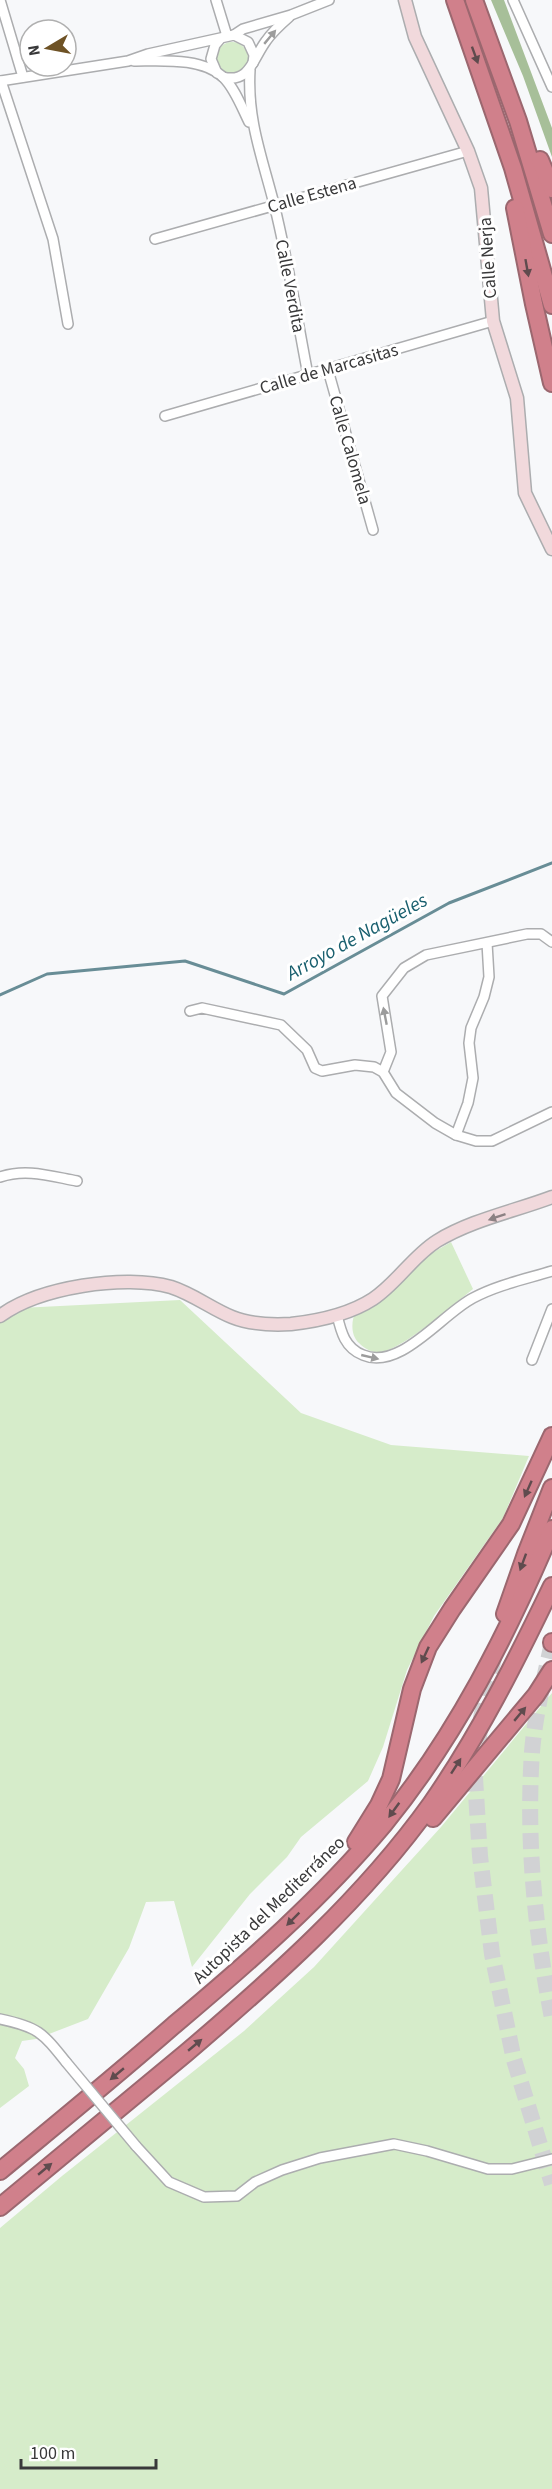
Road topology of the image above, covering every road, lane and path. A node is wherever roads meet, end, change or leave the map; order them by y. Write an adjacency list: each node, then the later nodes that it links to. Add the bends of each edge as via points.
1 (0, 0): 12 (street)
2 (216, 0): 9 (street)
3 (329, 0): 8 (street)
4 (405, 0): 22 (street, Calle Nerja, via 415,37)
5 (455, 0): 23 (highway, one-way to 23)
6 (474, 0): 20 (highway)
7 (513, 0): 19 (street)
8 (291, 15): 9 (street); 14 (street, one-way to 8, via 264,42)
9 (227, 37): 10 (street); 14 (street, via 242,37 252,48); 16 (street, via 211,52 213,66)
10 (197, 44): 11 (street); 13 (street, via 190,56)
11 (128, 61): 13 (street); 15 (street)
12 (18, 63)
13 (196, 64): 16 (street)
14 (252, 66): 16 (street, via 238,78); 21 (street)
15 (78, 70)
16 (220, 75): 21 (street)
17 (18, 78): 18 (street)
18 (0, 81): 30 (street, via 53,238)
19 (552, 87)
20 (518, 121): 24 (highway, via 538,153); 26 (highway)
21 (252, 127): 25 (street, Calle Verdita)
22 (468, 151): 25 (street, Calle Estena); 29 (street, Calle Nerja, via 484,202)
23 (513, 168): 28 (highway); 33 (highway, one-way to 33, via 514,205)
24 (552, 189)
25 (274, 206): 27 (street, Calle Estena); 32 (street, Calle Verdita)
26 (552, 234)
27 (155, 239)
28 (552, 305)
29 (493, 321): 31 (street, Calle de Marcasitas); 35 (street, Calle Nerja, via 517,398 525,493)
30 (68, 324)
31 (328, 370): 32 (street, Calle de Marcasitas); 36 (street, Calle Calomela)
32 (308, 375): 34 (street, Calle de Marcasitas)
33 (552, 383)
34 (165, 416)
35 (546, 521): 37 (street, Calle Nerja)
36 (373, 530)
37 (552, 549)
38 (552, 942): 39 (street, via 541,934 527,934)
39 (487, 943): 41 (street, one-way to 39, via 391,1052 382,996 390,982 426,955); 43 (street, via 489,977 469,1043 473,1078)
40 (190, 1011): 41 (street, via 202,1008 281,1025 307,1050 315,1068 322,1071 355,1065)
41 (383, 1072): 43 (street, via 396,1093)
42 (552, 1112): 43 (street, via 492,1141 476,1141)
43 (456, 1134)
44 (0, 1177): 45 (street, via 28,1171)
45 (77, 1181)
46 (552, 1197): 49 (street, one-way to 49, via 436,1242 374,1298)
47 (552, 1271): 49 (street, one-way to 47, via 342,1335 354,1352 379,1359 396,1354 472,1298)
48 (552, 1309): 51 (street)
49 (337, 1315): 50 (street, via 291,1324 267,1324 234,1318 172,1287 137,1282 89,1286 38,1297)
50 (0, 1316)
51 (532, 1360)
52 (552, 1436): 58 (highway, one-way to 58, via 511,1524 429,1647 412,1689 391,1779 365,1830)
53 (552, 1488): 56 (highway, one-way to 56, via 515,1583)
54 (552, 1529): 56 (highway, Autopista del Mediterráneo)
55 (552, 1586): 59 (highway, one-way to 55, via 394,1851 455,1768 503,1686)
56 (502, 1633): 58 (highway, Autopista del Mediterráneo, one-way to 58, via 471,1696 425,1767 385,1822)
57 (552, 1670): 59 (highway, one-way to 57, via 377,1883 536,1695)
58 (328, 1883): 62 (highway, Autopista del Mediterráneo, one-way to 62, via 209,1996)
59 (354, 1896): 63 (highway, one-way to 59, via 228,2018)
60 (0, 2019): 61 (street, bridge, via 44,2035 169,2182 204,2197 237,2196 255,2182 282,2170 320,2158 394,2144 488,2169 512,2169)
61 (552, 2159)
62 (0, 2171)
63 (0, 2207)

